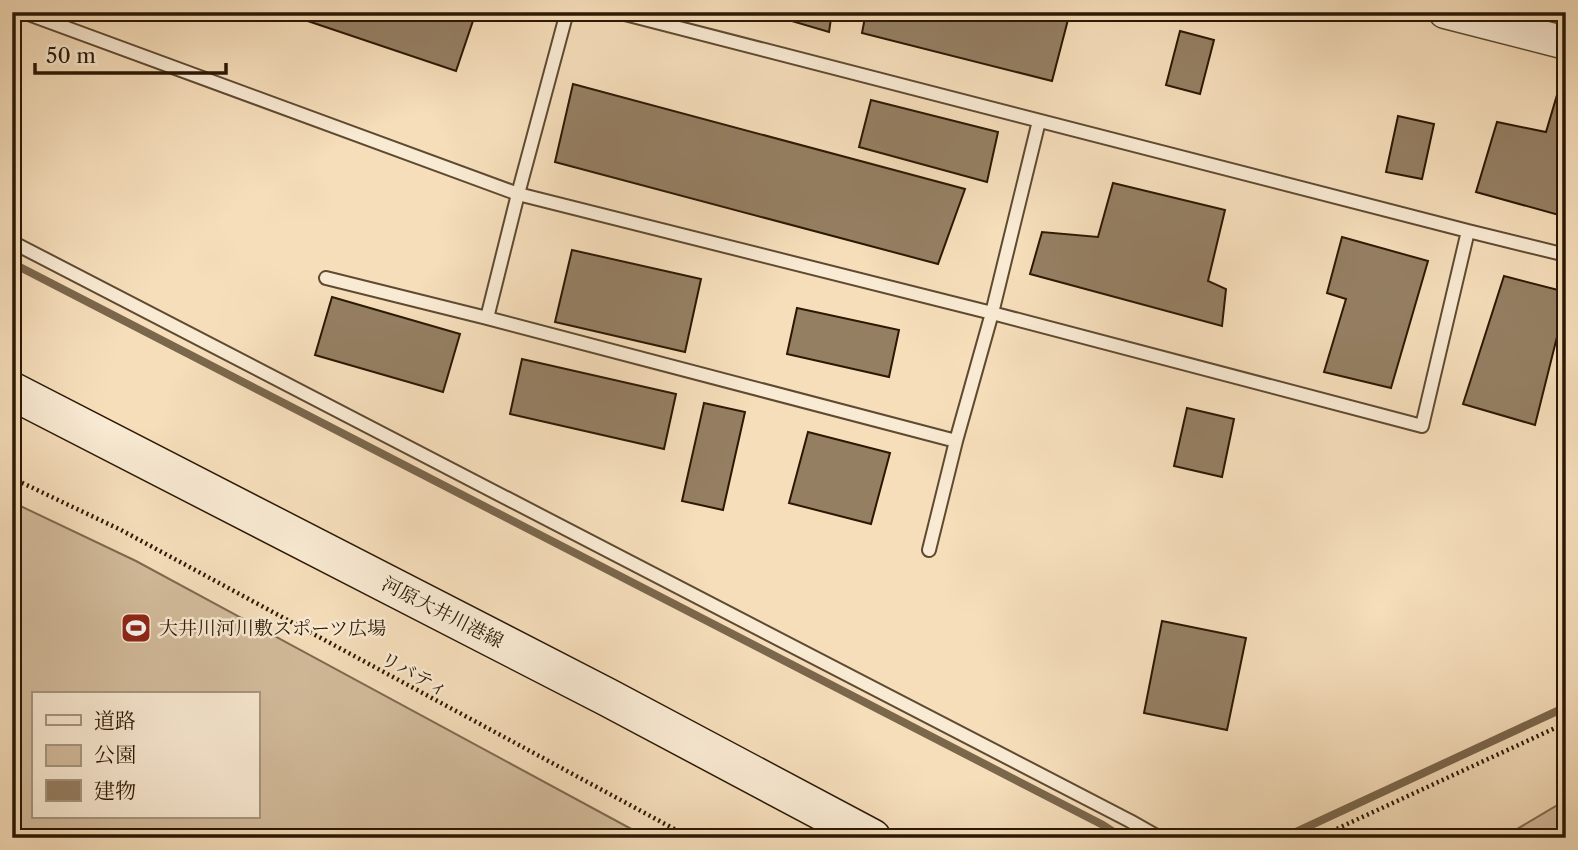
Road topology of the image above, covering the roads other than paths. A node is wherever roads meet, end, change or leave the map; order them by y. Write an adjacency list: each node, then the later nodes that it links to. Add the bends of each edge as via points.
1 (23, 12): 7 (lane)
2 (568, 12): 7 (lane)
3 (617, 12): 6 (lane)
4 (1445, 12): 5 (street)
5 (1566, 43)
6 (1039, 121): 8 (lane); 12 (lane)
7 (518, 194): 12 (lane); 13 (lane)
8 (1468, 231): 10 (lane); 12 (lane, via 1422,426)
9 (12, 242): 18 (lane)
10 (1566, 255)
11 (326, 278): 13 (lane)
12 (992, 313): 15 (lane)
13 (487, 318): 15 (lane)
14 (12, 391): 17 (main road, 河原大井川港線, via 607,696)
15 (956, 441): 16 (lane)
16 (929, 550)
17 (872, 838)
18 (1160, 838)

